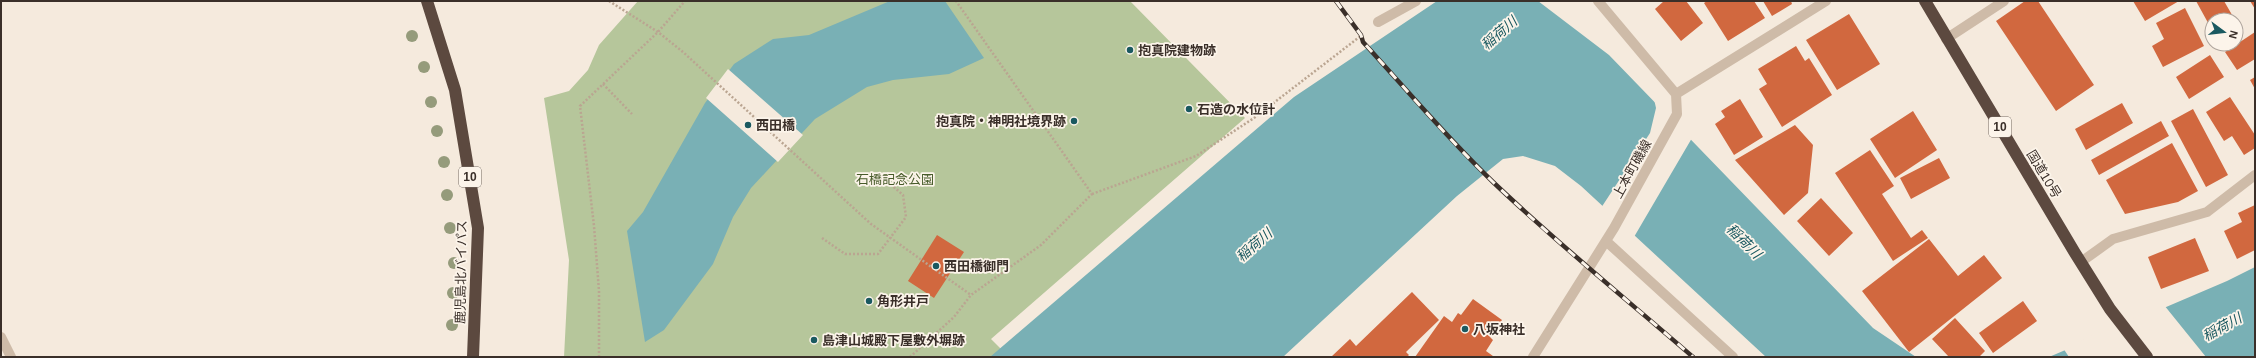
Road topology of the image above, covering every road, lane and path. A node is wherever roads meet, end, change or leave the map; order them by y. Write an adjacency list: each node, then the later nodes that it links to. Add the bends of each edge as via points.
1 (427, 1): 26 (highway, 鹿児島北バイパス / 10, via 455,90 478,228)
2 (610, 1): 11 (path)
3 (685, 1): 11 (path)
4 (956, 1): 18 (path)
5 (1416, 1): 10 (street)
6 (1598, 1): 14 (street)
7 (1826, 1): 14 (street)
8 (1924, 1): 12 (highway, 国道10号 / 10)
9 (2004, 1): 12 (street)
10 (1378, 22): 18 (path, via 1254,118 1196,156)
11 (658, 32): 13 (path); 20 (path, via 871,224)
12 (1946, 39): 22 (highway, 国道10号 / 10)
13 (603, 84): 15 (path); 27 (path, via 580,106 599,291)
14 (1676, 94): 21 (street, 上本町磯線, via 1677,114)
15 (632, 114)
16 (880, 175): 20 (path, via 903,195 906,217)
17 (2255, 175): 22 (street, via 2207,212 2113,239)
18 (1092, 194): 23 (path, via 1041,245)
19 (822, 238): 20 (path, via 845,254 878,254)
20 (891, 239): 23 (path)
21 (1606, 241): 29 (street, 上本町磯線); 30 (street)
22 (2081, 262): 31 (highway, 国道10号 / 10, via 2110,309)
23 (971, 295): 28 (path, via 954,317)
24 (1, 337): 25 (street)
25 (11, 357)
26 (473, 357)
27 (599, 357)
28 (910, 357)
29 (1533, 357)
30 (1734, 357)
31 (2147, 357)

